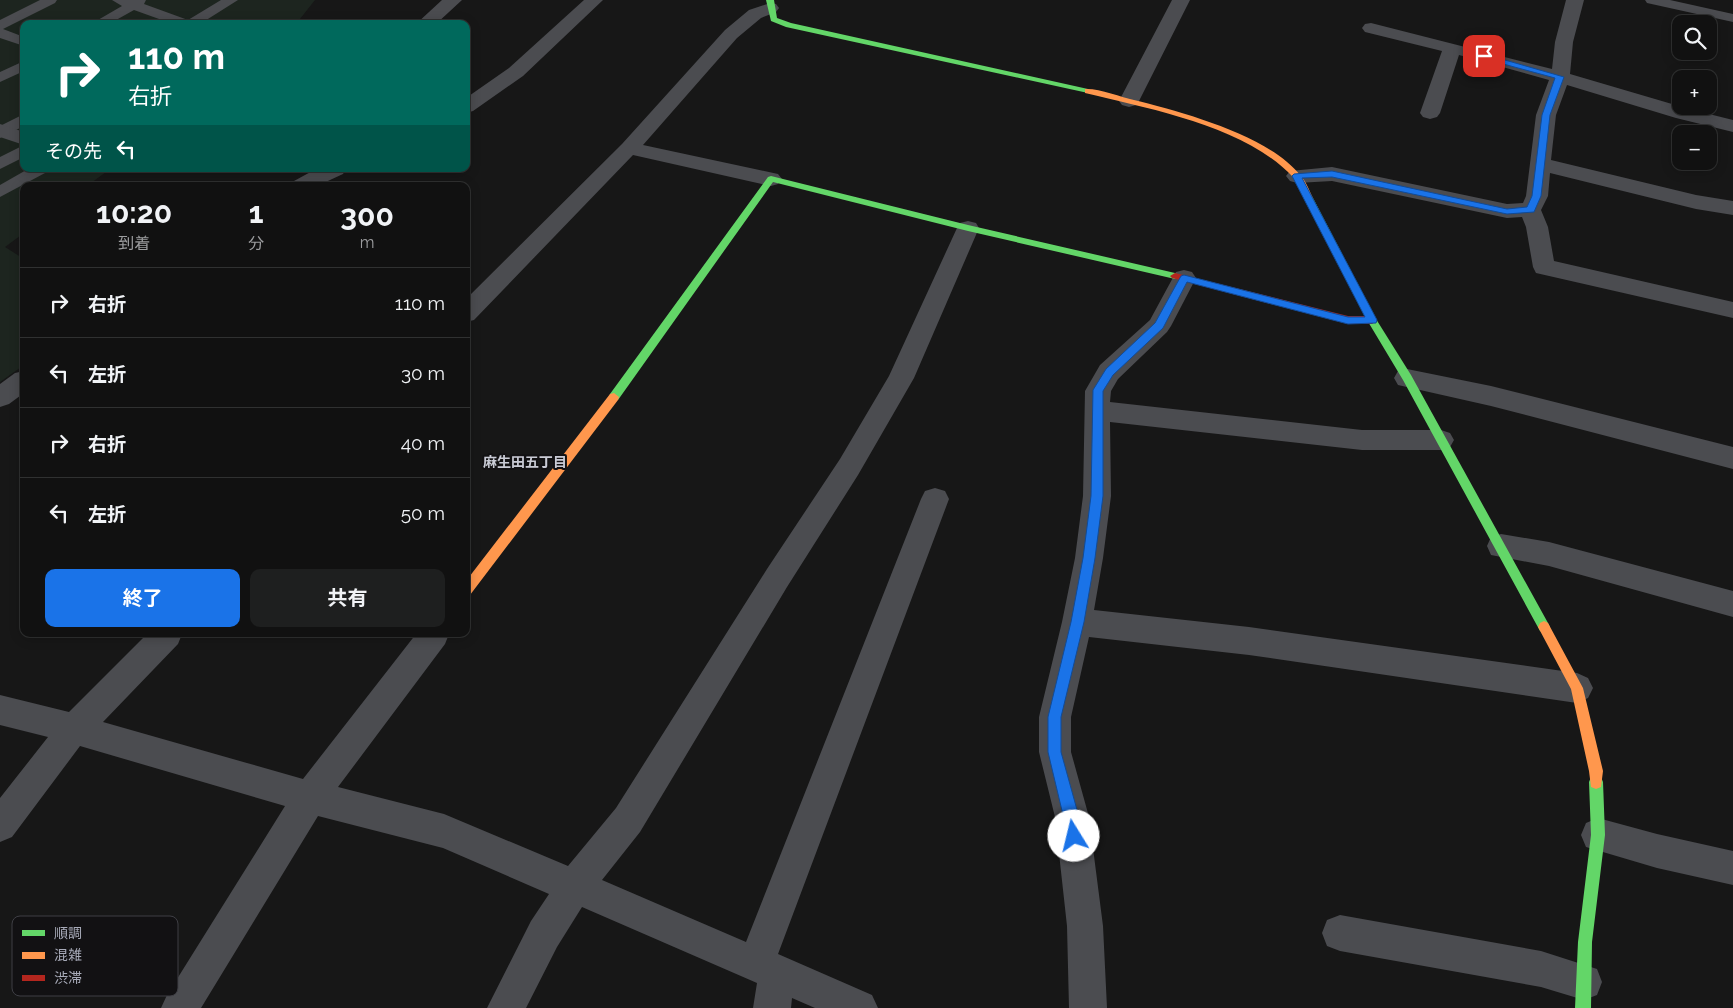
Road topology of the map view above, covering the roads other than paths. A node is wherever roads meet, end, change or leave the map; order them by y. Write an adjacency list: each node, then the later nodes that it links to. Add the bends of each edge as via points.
1 (50, 0): 16 (lane)
2 (119, 0): 9 (lane)
3 (232, 0): 14 (lane)
4 (453, 0): 15 (street)
5 (594, 0): 25 (street, via 516,72)
6 (1182, 0): 24 (street)
7 (1575, 0): 22 (street, via 1564,42)
8 (1652, 0): 11 (lane)
9 (137, 2): 12 (lane); 13 (lane)
10 (770, 4): 24 (street, via 774,19 789,25); 31 (street, via 731,34)
11 (1733, 18)
12 (105, 20)
13 (179, 20)
14 (195, 20)
15 (430, 20)
16 (0, 26)
17 (1371, 28): 20 (street)
18 (0, 33): 19 (lane)
19 (20, 40)
20 (1452, 49): 22 (street); 26 (street)
21 (20, 67): 23 (lane)
22 (1560, 77): 28 (street); 34 (street, via 1546,115)
23 (0, 78)
24 (1129, 101): 37 (street, via 1231,132 1268,152)
25 (470, 105)
26 (1430, 113)
27 (20, 121): 29 (lane)
28 (1733, 126)
29 (1, 131): 30 (street)
30 (20, 138)
31 (629, 148): 38 (street); 45 (street)
32 (20, 152): 33 (lane)
33 (0, 164)
34 (1540, 164): 41 (street); 42 (street, via 1537,196)
35 (34, 172): 40 (lane)
36 (328, 172): 39 (street)
37 (1297, 176): 42 (street, via 1332,174 1507,212); 47 (street)
38 (771, 179): 43 (street); 56 (street, via 620,389)
39 (309, 182)
40 (0, 192)
41 (1733, 208)
42 (1530, 210): 46 (street, via 1537,226 1544,267)
43 (968, 228): 44 (street); 68 (street, via 901,378 849,466 776,578 628,820)
44 (1184, 278): 47 (street, via 1348,320); 51 (street, via 1159,326 1109,372 1098,390)
45 (470, 310)
46 (1733, 310)
47 (1372, 320): 48 (street)
48 (1407, 378): 52 (street); 53 (street, via 1491,396)
49 (20, 383): 50 (street)
50 (0, 397)
51 (1097, 411): 52 (street, via 1362,440); 58 (street, via 1097,496)
52 (1441, 440): 55 (street)
53 (1733, 458)
54 (935, 499): 70 (street)
55 (1501, 546): 57 (street, via 1549,554); 61 (street)
56 (470, 586)
57 (1733, 604)
58 (1077, 622): 61 (street, via 1249,641); 76 (street, via 1055,717 1055,752 1072,817 1085,926)
59 (164, 637): 63 (street)
60 (432, 637): 64 (street)
61 (1577, 688): 66 (street, via 1596,772)
62 (0, 710): 63 (street)
63 (74, 729): 64 (street); 65 (street)
64 (310, 797): 68 (street, via 444,831); 72 (street)
65 (0, 825)
66 (1598, 835): 67 (street); 71 (street, via 1585,942)
67 (1733, 868)
68 (575, 886): 70 (street); 73 (street, via 544,934)
69 (1340, 932): 71 (street, via 1541,969)
70 (767, 968): 74 (street); 75 (street)
71 (1583, 995)
72 (180, 1008)
73 (506, 1008)
74 (772, 1008)
75 (859, 1008)
76 (1088, 1008)

